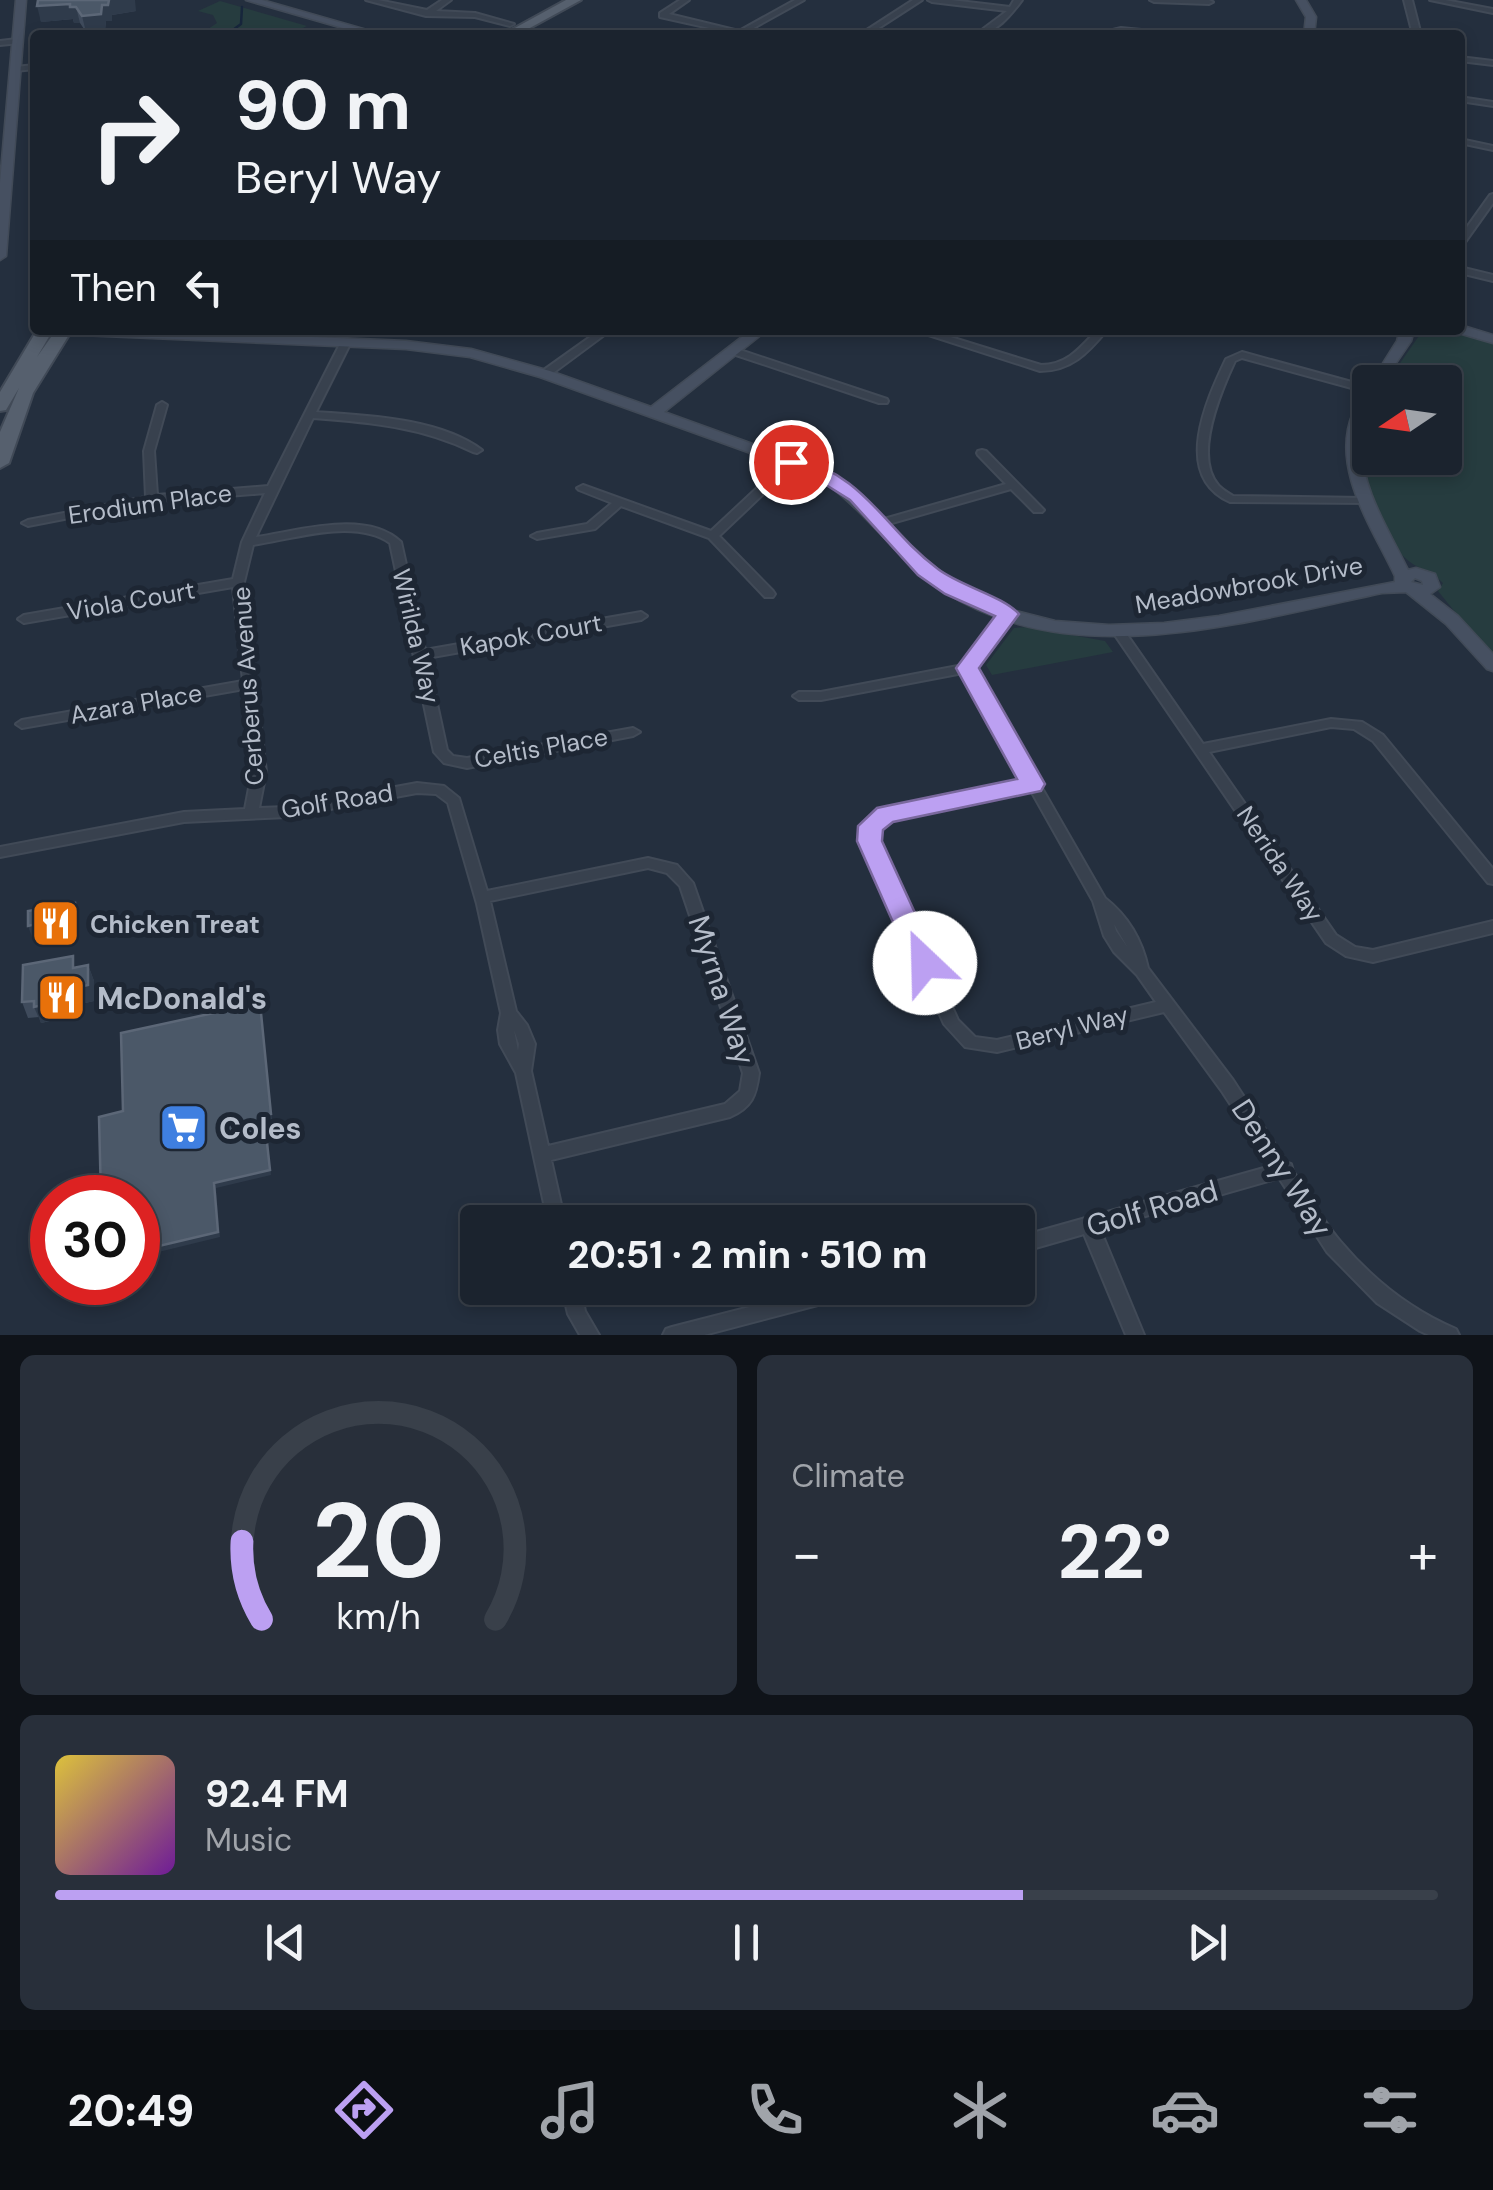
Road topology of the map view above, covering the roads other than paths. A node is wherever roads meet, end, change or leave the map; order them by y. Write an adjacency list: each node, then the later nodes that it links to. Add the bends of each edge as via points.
1 (21, 0): 30 (street)
2 (236, 0): 21 (street)
3 (251, 0): 22 (street)
4 (370, 0): 20 (street)
5 (447, 0): 20 (street)
6 (556, 0): 23 (main road)
7 (574, 0): 23 (main road)
8 (685, 0): 24 (street, via 663,15)
9 (800, 0): 25 (street)
10 (918, 0): 26 (street)
11 (932, 0): 18 (street)
12 (1018, 0): 18 (street)
13 (1154, 0): 17 (street)
14 (1301, 0): 28 (street)
15 (1408, 0): 29 (street)
16 (1434, 0): 19 (street)
17 (1208, 2)
18 (1012, 10): 27 (street)
19 (1493, 11)
20 (426, 14): 23 (street, via 476,15)
21 (346, 30)
22 (360, 30)
23 (509, 30)
24 (724, 30)
25 (747, 30)
26 (872, 30)
27 (986, 30)
28 (1310, 30)
29 (1417, 30)
30 (18, 41): 31 (street); 35 (street)
31 (0, 42)
32 (1465, 60): 33 (street)
33 (1493, 63)
34 (30, 67): 35 (street)
35 (15, 69): 38 (street)
36 (1465, 100): 37 (street)
37 (1493, 104)
38 (5, 124): 43 (street)
39 (1465, 143): 40 (street)
40 (1493, 148)
41 (1493, 198): 42 (street)
42 (1465, 236)
43 (0, 256)
44 (1465, 271): 45 (street)
45 (1493, 278)
46 (42, 335): 61 (main road)
47 (59, 335): 66 (main road, via 32,376)
48 (239, 335): 54 (street, Meadowbrook Drive)
49 (599, 335): 57 (street)
50 (754, 335): 55 (street)
51 (935, 335): 52 (street, via 1057,370)
52 (1097, 335)
53 (1406, 336): 56 (street)
54 (346, 342): 57 (street, Meadowbrook Drive, via 471,353); 63 (street, Cerberus Avenue)
55 (734, 351): 59 (street); 62 (street)
56 (1387, 365)
57 (545, 374): 62 (street, Meadowbrook Drive)
58 (1352, 386): 73 (street, via 1242,355 1231,360 1205,424 1208,484 1230,499)
59 (883, 401)
60 (162, 405): 72 (street, via 149,451)
61 (0, 406)
62 (657, 414): 67 (street, Meadowbrook Drive)
63 (311, 416): 64 (street, via 411,424); 71 (street, Cerberus Avenue)
64 (477, 450)
65 (982, 454): 69 (street)
66 (0, 462)
67 (791, 462): 77 (street, Meadowbrook Drive, via 840,484); 79 (street)
68 (1356, 475): 73 (street)
69 (1014, 485): 75 (street); 77 (street)
70 (583, 488): 74 (street)
71 (272, 489): 72 (street, Erodium Place); 80 (street, Cerberus Avenue)
72 (152, 499): 76 (street, Erodium Place)
73 (1364, 501): 82 (street)
74 (618, 503): 78 (street, via 590,527); 79 (street)
75 (1038, 510)
76 (28, 522)
77 (881, 523): 84 (street, Meadowbrook Drive, via 926,571)
78 (537, 536)
79 (713, 536): 83 (street)
80 (248, 542): 81 (street, Cerberus Avenue); 88 (street, Wirilda Way, via 353,527 388,534)
81 (238, 582): 86 (street, Viola Court); 91 (street, Cerberus Avenue)
82 (1412, 583): 87 (street, Meadowbrook Drive, via 1192,625); 89 (street)
83 (769, 594)
84 (1008, 614): 87 (street, Meadowbrook Drive); 90 (street)
85 (641, 616): 88 (street, Kapok Court)
86 (24, 619)
87 (1119, 632): 95 (street, Nerida Way)
88 (420, 654): 96 (street, Wirilda Way, via 441,752)
89 (1493, 665)
90 (967, 668): 92 (street); 97 (street, Denny Way)
91 (250, 684): 93 (street, Azara Place); 98 (street, Cerberus Avenue, via 259,772)
92 (799, 696)
93 (22, 724)
94 (633, 732): 96 (street, Celtis Place, via 467,763)
95 (1201, 749): 100 (street, via 1332,723 1357,725 1378,738); 102 (street, Nerida Way, via 1331,939 1351,952 1373,956)
96 (449, 760)
97 (1033, 784): 103 (street, Denny Way, via 1100,901 1108,932); 103 (street, Beryl Way, via 886,815 870,826 870,841 952,1024 971,1043 997,1046)
98 (251, 812): 99 (street, Golf Road, via 184,817); 101 (street, Golf Road, via 440,789 454,801)
99 (0, 852)
100 (1493, 879)
101 (482, 898): 104 (street, Golf Road, via 509,1013 506,1049 522,1072); 104 (street, Myrna Way, via 648,863 672,869 686,884 751,1073 748,1094 730,1110)
102 (1493, 927)
103 (1165, 1006): 105 (street, Denny Way)
104 (540, 1155): 106 (street, Golf Road)
105 (1286, 1170): 107 (street, Golf Road); 111 (street, Denny Way, via 1357,1274)
106 (553, 1205)
107 (1090, 1227): 108 (street, Golf Road); 114 (street)
108 (1035, 1241)
109 (575, 1305): 112 (street)
110 (787, 1305): 113 (street)
111 (1424, 1330): 115 (street, Denny Way)
112 (590, 1335)
113 (672, 1335)
114 (1135, 1335)
115 (1450, 1335)

